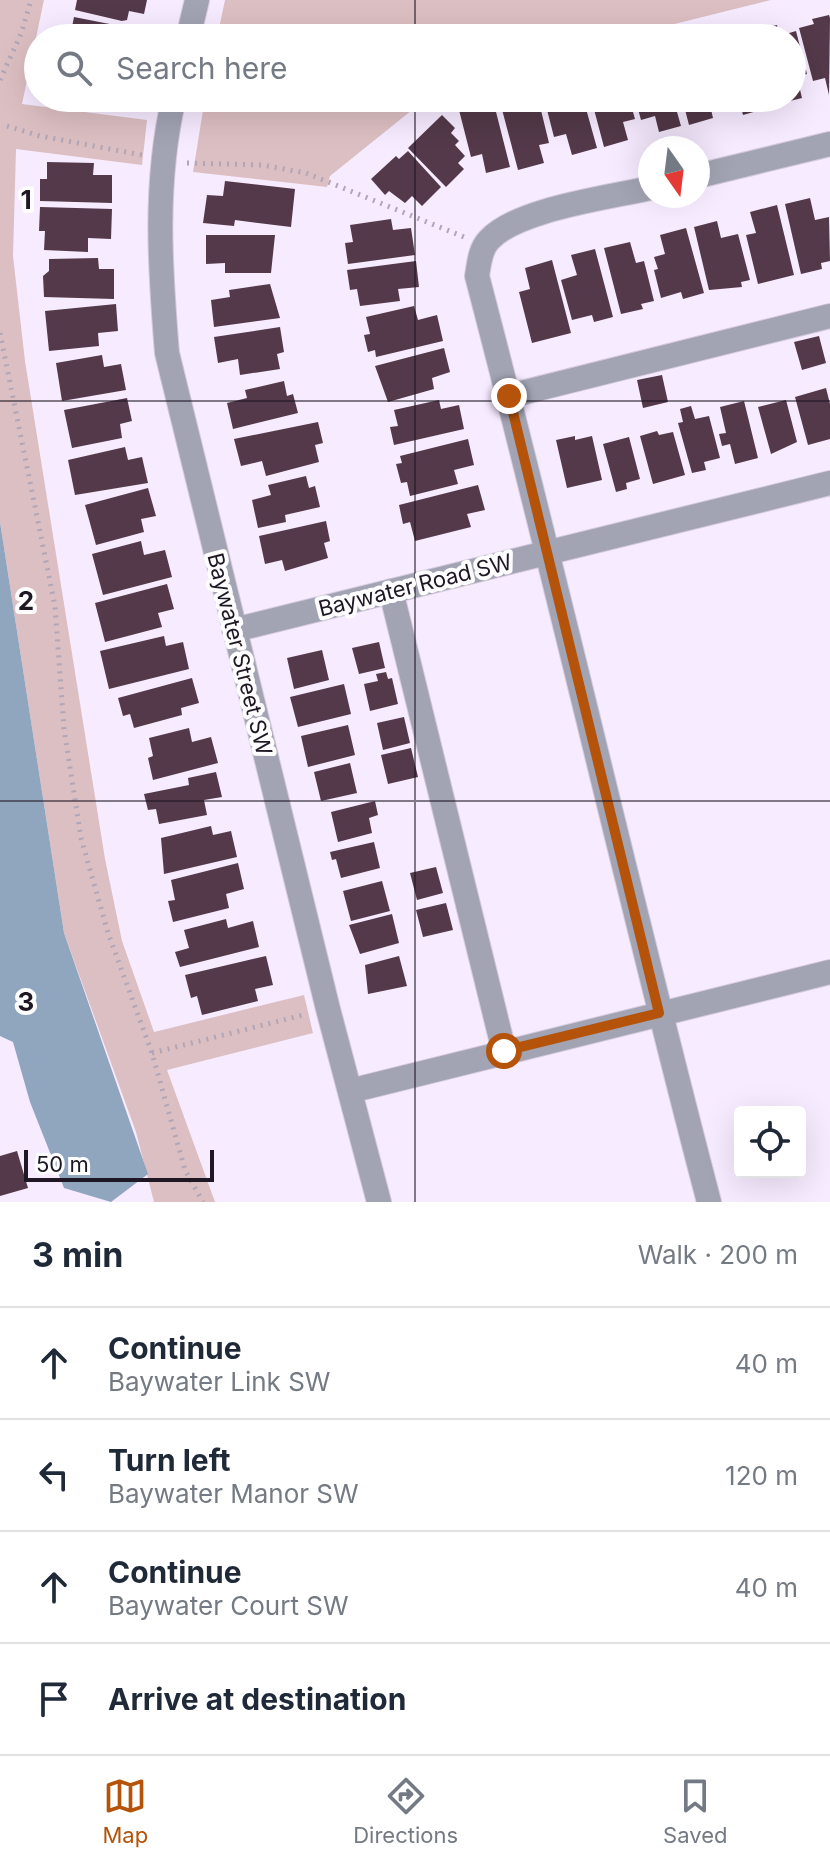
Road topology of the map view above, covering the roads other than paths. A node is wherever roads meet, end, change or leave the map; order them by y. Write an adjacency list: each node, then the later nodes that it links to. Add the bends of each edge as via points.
1 (197, 0): 2 (street)
2 (191, 24)
3 (172, 112): 12 (street, Baywater Street SW, via 160,206 167,353)
4 (830, 144): 5 (street)
5 (710, 173)
6 (638, 191): 8 (street, via 524,219 485,245 477,276)
7 (830, 316): 8 (street)
8 (509, 396): 10 (street)
9 (830, 483): 10 (street, Baywater Road SW)
10 (550, 552): 11 (street, Baywater Road SW); 14 (street)
11 (391, 591): 12 (street, Baywater Road SW); 15 (street)
12 (234, 630): 16 (street, Baywater Street SW)
13 (830, 972): 14 (street)
14 (659, 1013): 15 (street); 18 (street)
15 (504, 1051): 16 (street)
16 (350, 1091): 17 (street, Baywater Street SW)
17 (379, 1202)
18 (709, 1202)

